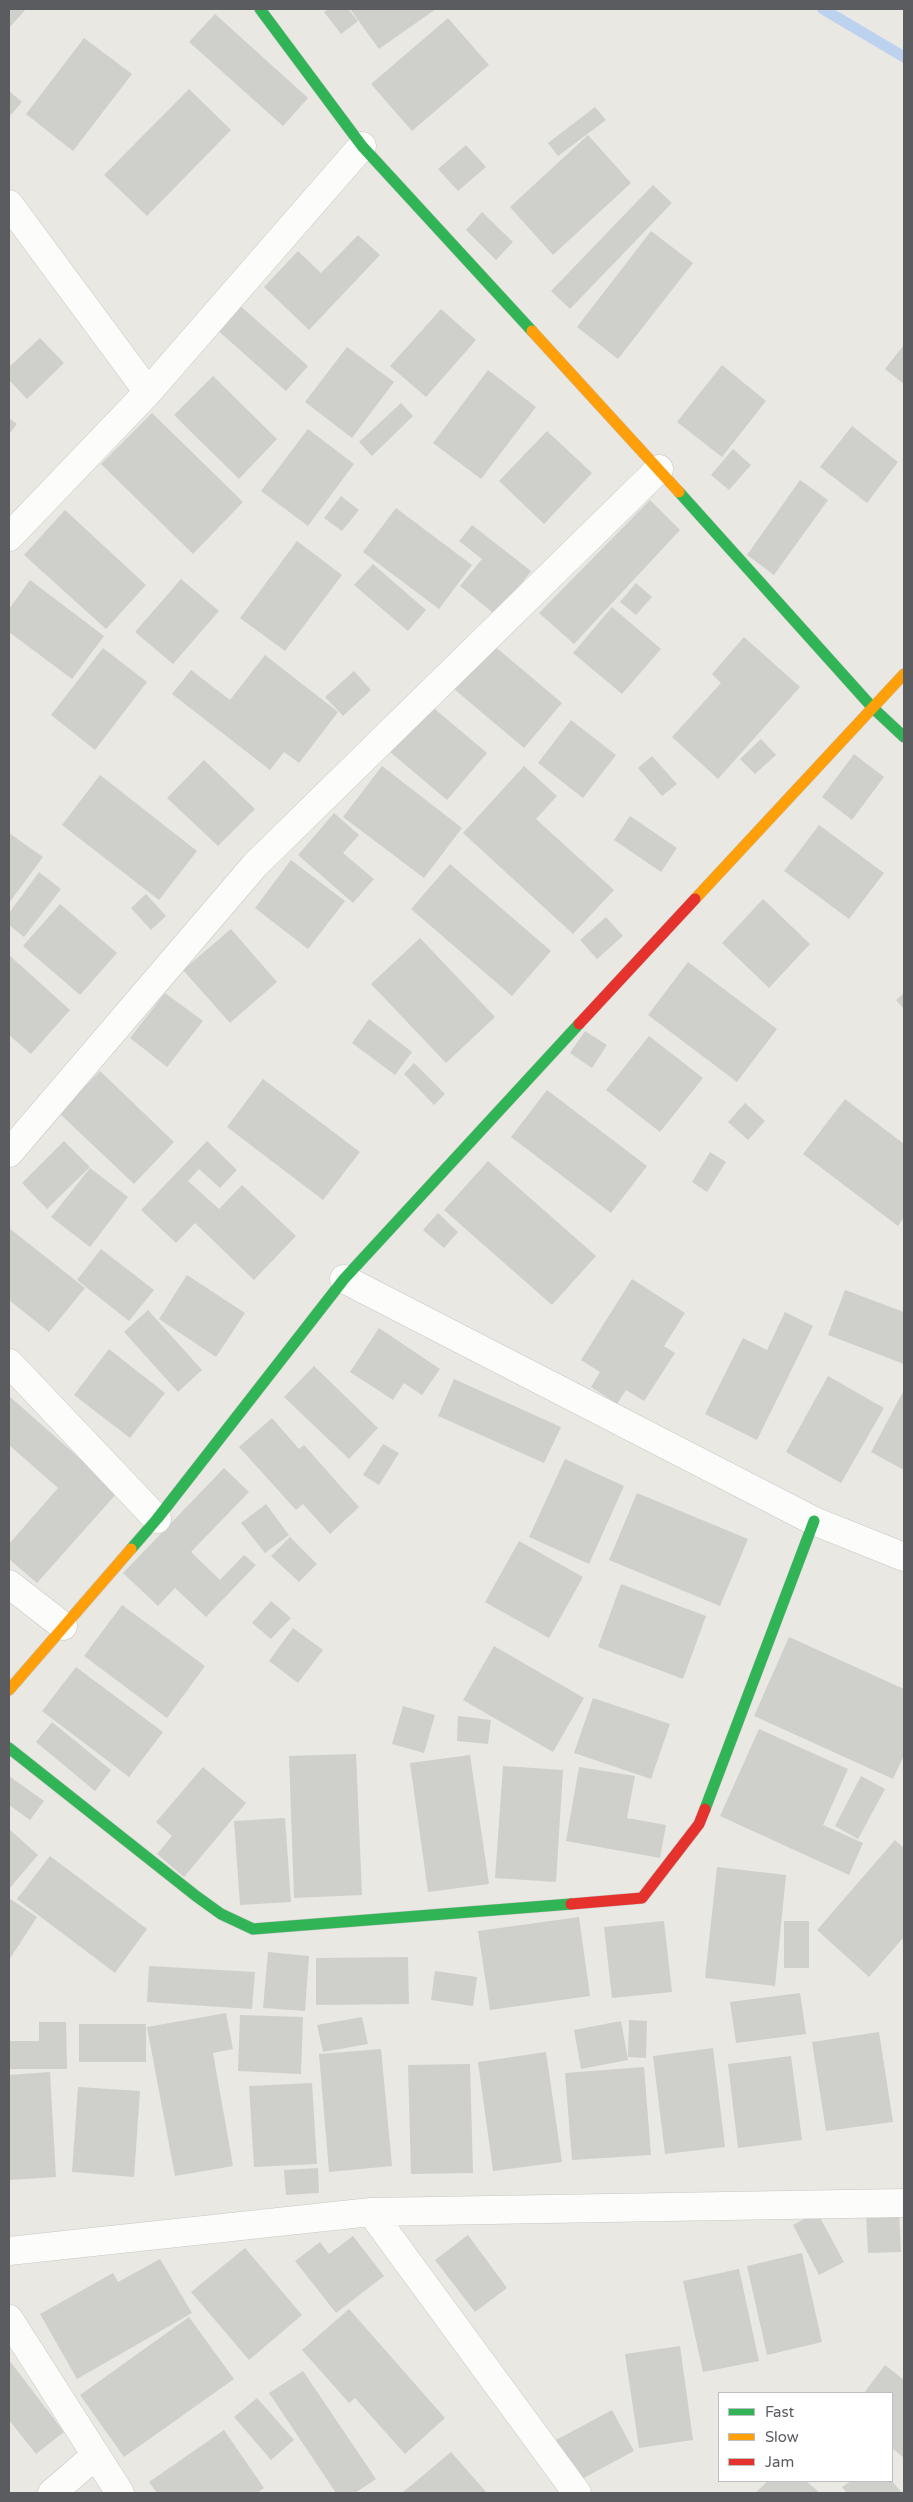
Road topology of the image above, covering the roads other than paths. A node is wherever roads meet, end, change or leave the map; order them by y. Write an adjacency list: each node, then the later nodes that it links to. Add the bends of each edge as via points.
1 (260, 9): 2 (street)
2 (362, 146): 4 (street); 5 (street)
3 (9, 204): 4 (street)
4 (148, 392): 6 (street)
5 (659, 469): 8 (street); 10 (street, via 255,865)
6 (9, 537)
7 (904, 674): 8 (street)
8 (872, 707): 9 (street); 11 (street)
9 (904, 737)
10 (9, 1153)
11 (344, 1279): 13 (street); 14 (street)
12 (9, 1363): 13 (street)
13 (156, 1519): 17 (street)
14 (814, 1521): 15 (street); 19 (street, via 698,1824 642,1898 252,1929 221,1914 196,1896)
15 (904, 1557)
16 (9, 1584): 17 (street)
17 (63, 1626): 18 (street)
18 (9, 1690)
19 (9, 1748)
20 (904, 2203): 21 (street)
21 (371, 2212): 22 (street); 27 (street)
22 (9, 2251)
23 (9, 2319): 24 (street)
24 (96, 2455): 25 (street); 26 (street)
25 (52, 2493)
26 (120, 2493)
27 (577, 2493)

